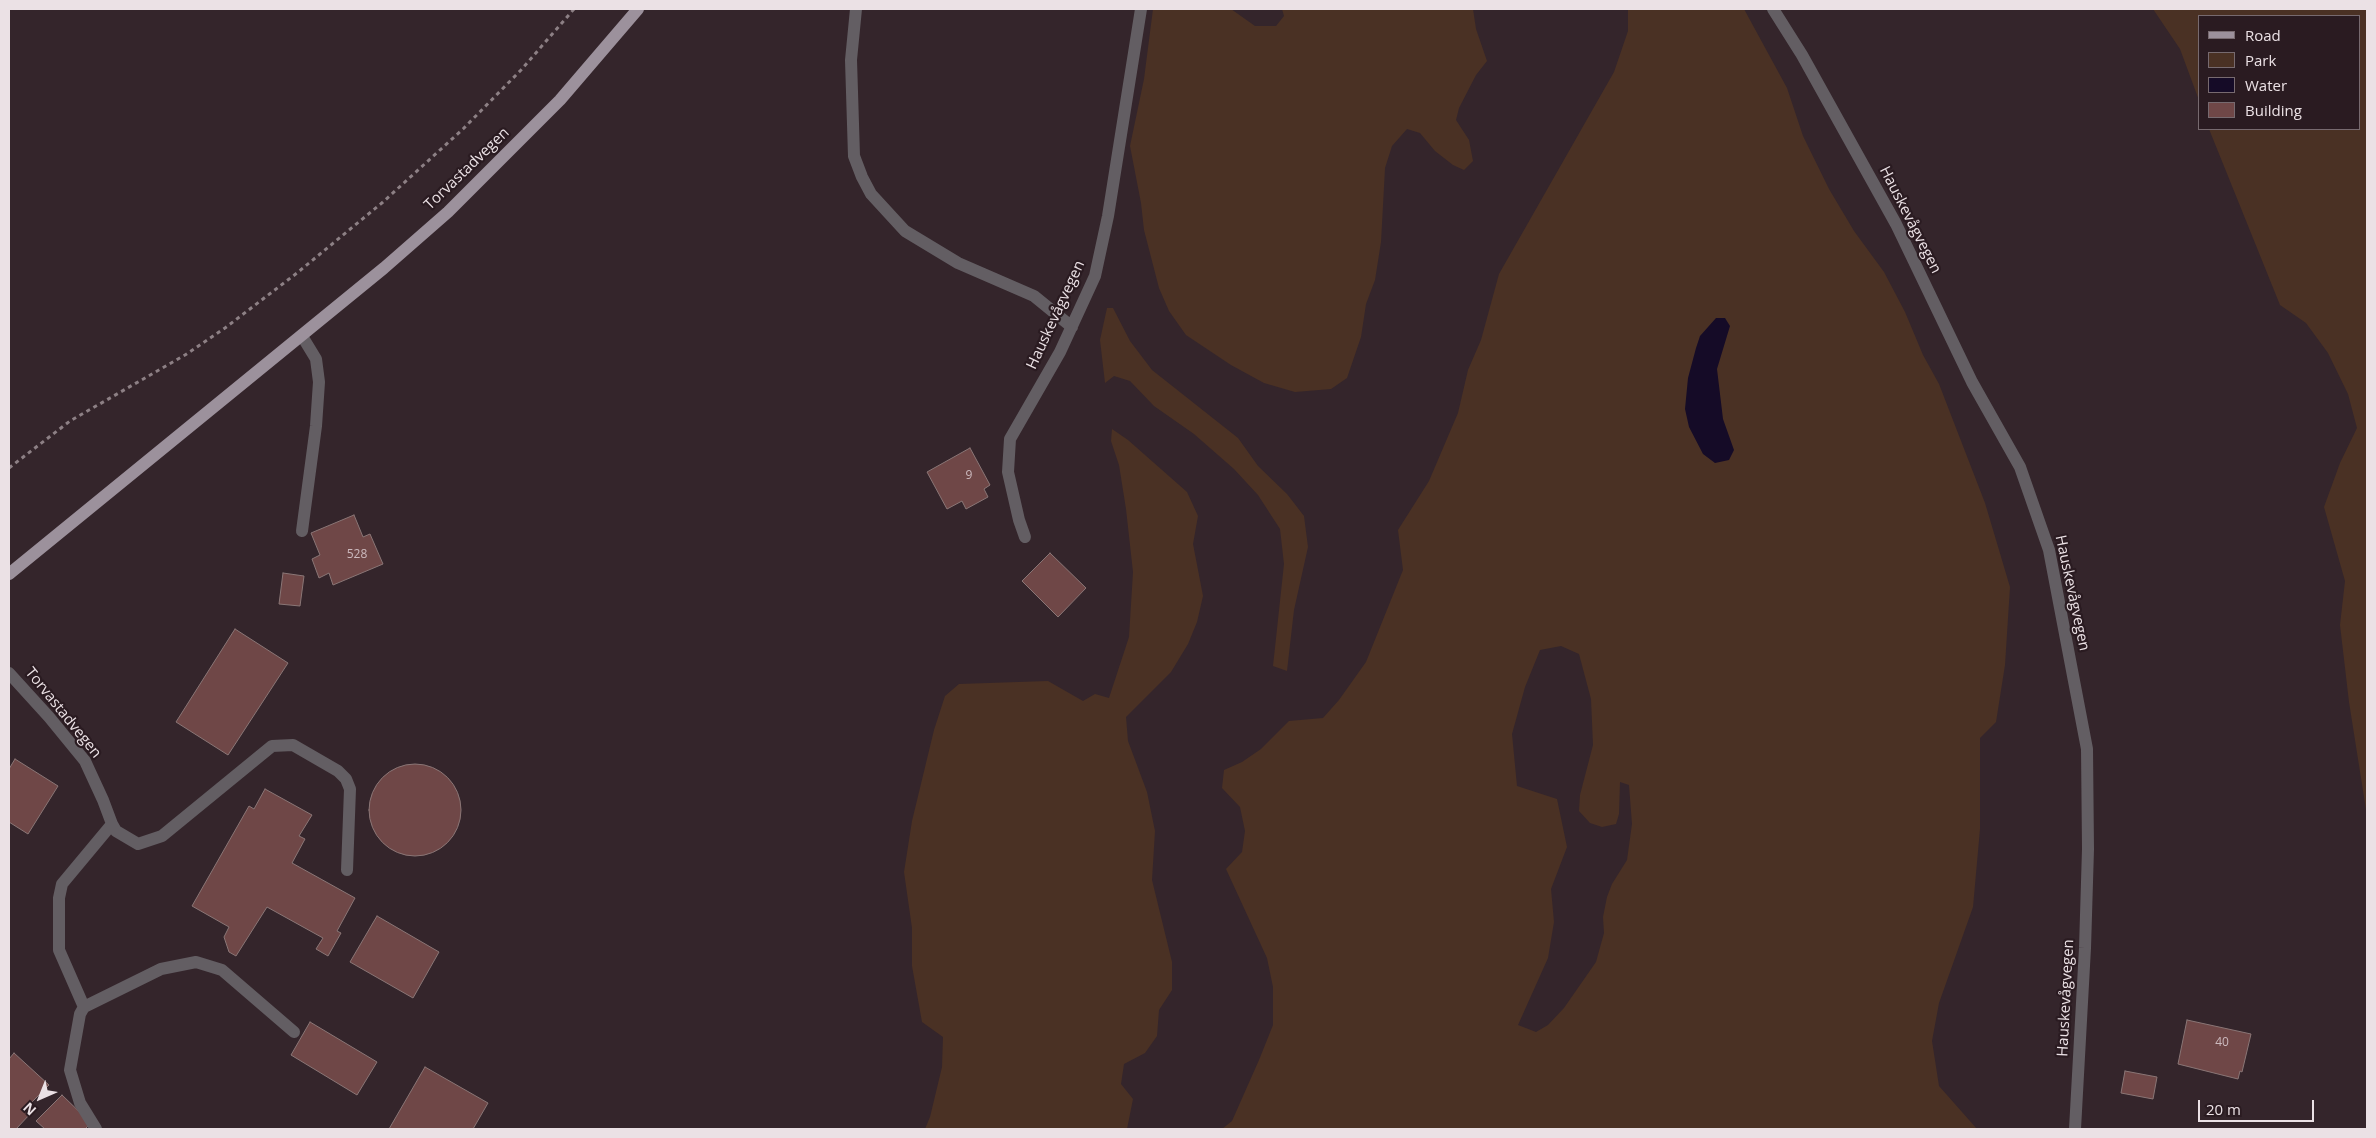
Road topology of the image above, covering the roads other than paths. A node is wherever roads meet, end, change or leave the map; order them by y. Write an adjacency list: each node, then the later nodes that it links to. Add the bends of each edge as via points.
1 (638, 9): 6 (main road, Torvastadvegen, via 560,100 489,173 384,268)
2 (856, 9): 5 (street, via 851,60 854,156 871,194 905,231 958,263 1034,296)
3 (1141, 9): 5 (street, Hauskevågvegen, via 1099,259 1095,276)
4 (1773, 9): 16 (street, Hauskevågvegen, via 1896,224 1972,382 2020,467 2049,550 2087,749 2087,889)
5 (1072, 327): 8 (street, Hauskevågvegen, via 1010,439 1008,472)
6 (302, 336): 7 (street, via 316,359 319,382); 9 (main road, Torvastadvegen)
7 (302, 531)
8 (1025, 536)
9 (9, 574)
10 (9, 673): 11 (street, Torvastadvegen, via 85,761)
11 (112, 824): 12 (street, via 116,831 138,844 162,836 272,746 293,745 346,778 350,789); 13 (street, via 62,884 59,898 59,950)
12 (348, 870)
13 (84, 1007): 14 (street, via 161,969 196,962 222,970); 15 (street, via 70,1070 80,1104)
14 (294, 1032)
15 (96, 1129)
16 (2075, 1129)

